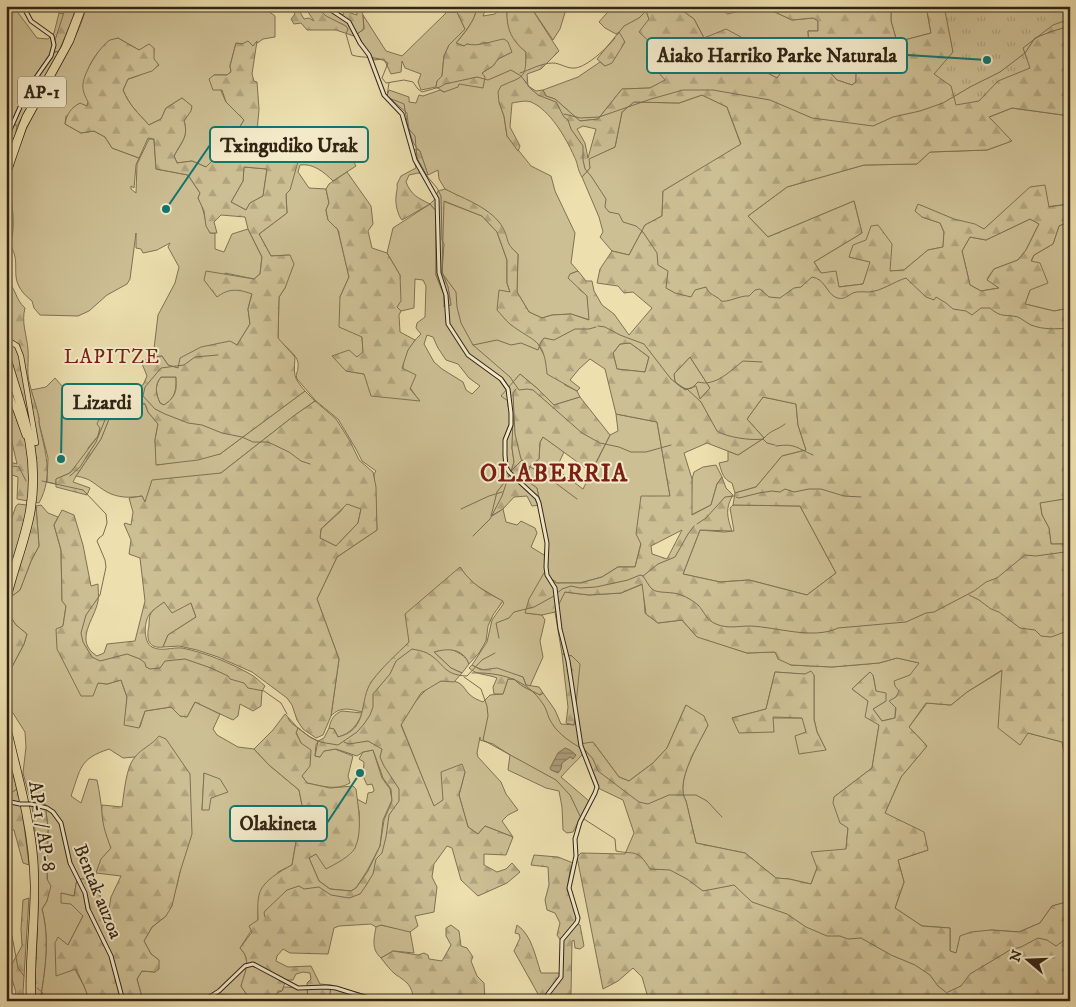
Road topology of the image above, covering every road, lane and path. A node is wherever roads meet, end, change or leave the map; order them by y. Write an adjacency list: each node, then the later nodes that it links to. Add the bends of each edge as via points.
1 (23, 6): 5 (street, via 31,21 53,38 54,45 53,52 31,84)
2 (80, 6): 6 (highway, AP-1, via 68,40 25,116)
3 (84, 6): 7 (highway, AP-1, via 71,41 24,127)
4 (325, 6): 23 (street, via 349,22 370,57 384,95 402,114 415,160 437,199 439,273 446,295 448,324 468,355 501,379 508,390 511,425 505,440 506,467 539,503 547,542 547,575 555,588 581,746 596,783 595,793 575,839 576,856 570,888 578,918 562,940 561,977)
5 (6, 139)
6 (6, 165)
7 (6, 180)
8 (8, 340): 12 (highway, via 20,351 23,361 36,446)
9 (6, 350): 12 (highway, via 29,425)
10 (6, 364): 13 (highway, via 24,422)
11 (6, 383): 13 (highway, via 24,434)
12 (35, 462): 15 (highway, via 32,512)
13 (31, 469): 14 (highway, via 26,520)
14 (6, 590)
15 (6, 609)
16 (6, 717): 19 (highway, AP-1 / AP-8, via 28,807 35,860)
17 (6, 736): 19 (highway, AP-1 / AP-8, via 24,808 31,860)
18 (6, 801): 20 (street, Bentak auzoa, bridge, via 47,808 62,823 70,863 111,956)
19 (31, 1001)
20 (123, 1001)
21 (203, 1001): 22 (street, via 219,991 245,966 253,964 298,988 336,988)
22 (377, 1001)
23 (545, 1001)

